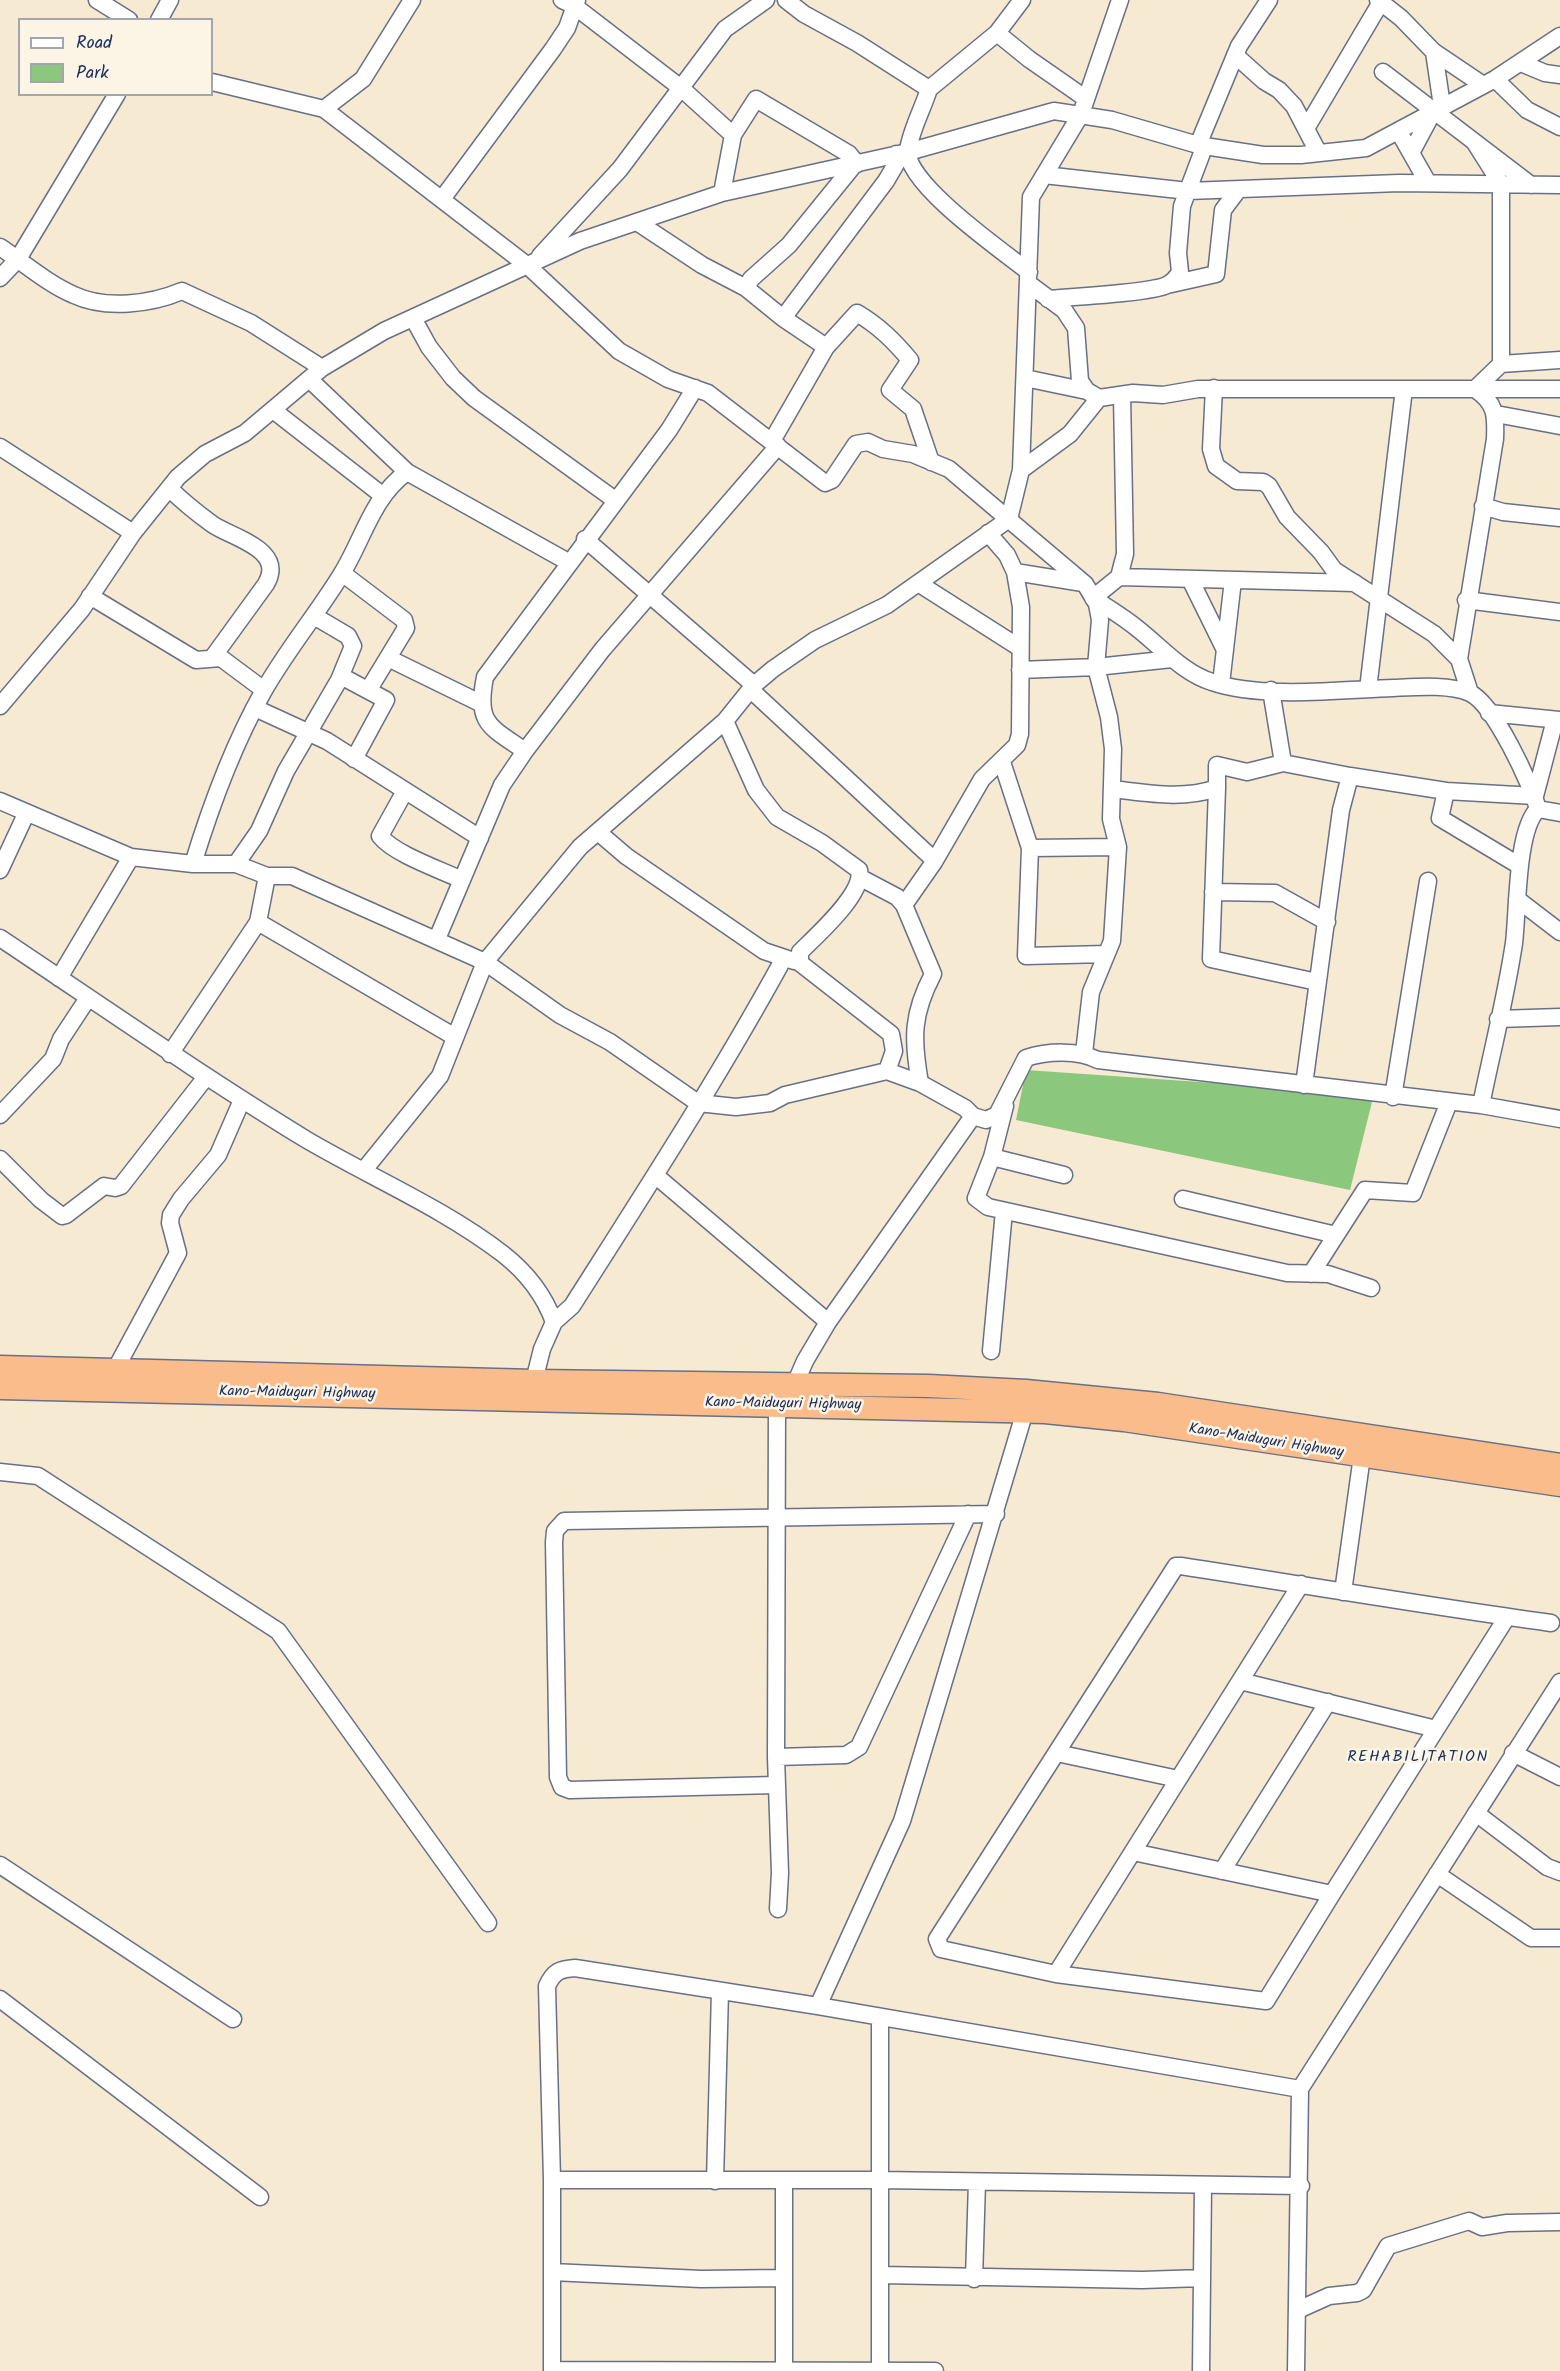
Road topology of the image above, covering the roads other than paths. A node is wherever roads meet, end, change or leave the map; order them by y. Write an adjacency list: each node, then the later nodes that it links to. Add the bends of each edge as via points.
1 (97, 0): 11 (street)
2 (170, 0): 12 (street)
3 (412, 0): 26 (street, via 363,80)
4 (766, 0): 22 (street, via 725,29)
5 (786, 0): 23 (street)
6 (1022, 0): 13 (street)
7 (1120, 0): 25 (street)
8 (1269, 0): 16 (street)
9 (571, 2): 22 (street); 46 (street, via 567,28 548,58)
10 (1386, 3): 15 (street); 28 (street)
11 (126, 18)
12 (160, 18)
13 (997, 33): 23 (street); 25 (street)
14 (1560, 36): 17 (street)
15 (1434, 52): 21 (street); 27 (street)
16 (1235, 55): 28 (street, via 1279,90); 33 (street)
17 (1521, 63): 19 (street); 21 (street)
18 (1383, 72): 27 (street)
19 (1560, 75)
20 (213, 82): 26 (street)
21 (1489, 82): 27 (street); 29 (street, via 1527,111)
22 (681, 88): 31 (street); 50 (street, via 620,169)
23 (929, 89): 35 (street)
24 (116, 96): 49 (street)
25 (1083, 106): 33 (street); 35 (street); 38 (street)
26 (324, 109): 46 (street)
27 (1438, 109): 30 (street); 32 (street); 36 (street)
28 (1306, 127): 34 (street)
29 (1560, 128)
30 (1399, 132): 34 (street, via 1366,148); 36 (street)
31 (733, 135): 37 (street, via 756,99 849,154); 45 (street)
32 (1475, 143): 40 (street); 41 (street)
33 (1201, 145): 34 (street, via 1263,155); 44 (street)
34 (1318, 152)
35 (902, 153): 37 (street); 52 (street, via 947,208); 57 (street, via 886,182)
36 (1411, 153): 39 (street)
37 (855, 164): 45 (street); 54 (street, via 789,245)
38 (1044, 175): 44 (street); 52 (street, via 1031,197)
39 (1428, 183): 40 (street); 43 (street)
40 (1501, 184): 41 (street); 60 (street)
41 (1531, 185): 42 (street)
42 (1560, 185)
43 (1238, 190): 44 (street); 53 (street, via 1222,210 1216,274)
44 (1188, 191): 53 (street, via 1178,224 1180,272)
45 (722, 193): 47 (street)
46 (442, 199): 50 (street)
47 (637, 222): 50 (street, via 580,241); 54 (street, via 702,265)
48 (0, 247): 49 (street)
49 (18, 259): 51 (street); 61 (street, via 75,296 112,303 161,300 183,291 251,323)
50 (528, 266): 56 (street); 63 (street, via 619,351 668,379)
51 (0, 278)
52 (1029, 278): 55 (street); 62 (street)
53 (1165, 286): 55 (street)
54 (746, 288): 57 (street)
55 (1048, 299): 68 (street, via 1064,310 1076,328 1080,381)
56 (413, 318): 61 (street); 80 (street, via 429,347 474,398)
57 (783, 318): 58 (street)
58 (826, 347): 73 (street); 75 (street, via 857,313 891,338 910,360 890,390 913,408)
59 (1560, 360): 60 (street)
60 (1501, 364): 66 (street)
61 (315, 373): 70 (street); 77 (street)
62 (1025, 378): 68 (street); 76 (street)
63 (695, 388): 73 (street, via 708,393); 80 (street, via 669,430)
64 (1214, 388): 65 (street); 69 (street, via 1162,395); 94 (street, via 1211,449 1216,466 1237,482 1263,482 1269,486 1302,535 1322,552 1334,570)
65 (1404, 389): 66 (street); 98 (street)
66 (1475, 389): 67 (street); 71 (street, via 1488,397)
67 (1560, 389)
68 (1093, 395): 69 (street); 76 (street, via 1070,434)
69 (1122, 395): 90 (street, via 1125,554)
70 (273, 410): 78 (street, via 245,433 205,454); 79 (street)
71 (1496, 414): 72 (street); 81 (street)
72 (1560, 426)
73 (775, 444): 75 (street, via 825,483 832,480 856,444 868,442); 96 (street)
74 (0, 447): 84 (street)
75 (931, 462): 83 (street, via 949,469)
76 (1021, 470): 83 (street)
77 (406, 472): 79 (street); 87 (street)
78 (169, 488): 84 (street); 104 (street, via 214,525 253,544 270,563 266,584)
79 (382, 495): 89 (street)
80 (615, 500): 86 (street)
81 (1483, 506): 82 (street); 99 (street)
82 (1560, 518)
83 (1009, 519): 85 (street); 95 (street)
84 (133, 533): 97 (street)
85 (988, 533): 88 (street); 93 (street)
86 (585, 539): 87 (street); 96 (street)
87 (570, 563): 118 (street, via 484,677)
88 (1016, 572): 95 (street); 102 (street, via 1021,607)
89 (342, 573): 101 (street); 105 (street, via 404,620 406,628)
90 (1119, 577): 91 (street); 95 (street)
91 (1190, 579): 92 (street); 103 (street)
92 (1233, 580): 94 (street); 103 (street)
93 (918, 583): 102 (street); 112 (street, via 887,604 815,640)
94 (1355, 583): 98 (street)
95 (1089, 591): 106 (street); 108 (street, via 1100,620)
96 (651, 595): 112 (street); 125 (street)
97 (90, 596): 104 (street, via 189,657 206,661); 119 (street)
98 (1379, 598): 107 (street, via 1434,634); 114 (street)
99 (1467, 600): 100 (street); 107 (street)
100 (1560, 612)
101 (314, 616): 110 (street, via 348,636 353,646); 115 (street)
102 (1020, 648): 109 (street)
103 (1225, 650): 111 (street)
104 (213, 657): 115 (street, via 221,658)
105 (388, 658): 113 (street); 118 (street)
106 (1172, 659): 108 (street); 111 (street)
107 (1459, 659): 117 (street)
108 (1096, 667): 109 (street); 131 (street, via 1109,717)
109 (1020, 670): 127 (street, via 1020,734 1017,746)
110 (341, 676): 113 (street); 124 (street)
111 (1221, 684): 116 (street)
112 (752, 688): 123 (street); 143 (street)
113 (369, 689): 126 (street, via 386,700)
114 (1368, 689): 116 (street); 117 (street, via 1430,687)
115 (264, 690): 120 (street)
116 (1270, 690): 128 (street)
117 (1470, 693): 121 (street)
118 (480, 703): 125 (street, via 488,725)
119 (0, 706)
120 (255, 708): 124 (street); 144 (street, via 212,804)
121 (1489, 713): 122 (street); 135 (street, via 1522,768)
122 (1557, 720): 135 (street)
123 (725, 721): 138 (street); 149 (street, via 756,790 777,817 859,870)
124 (308, 734): 126 (street); 145 (street, via 286,771 260,831)
125 (525, 751): 139 (street, via 502,785)
126 (354, 759): 132 (street)
127 (1002, 762): 141 (street); 143 (street, via 982,778)
128 (1283, 763): 129 (street); 130 (street, via 1247,772 1217,765)
129 (1350, 776): 133 (street); 156 (street, via 1341,810)
130 (1216, 788): 131 (street, via 1177,796); 152 (street)
131 (1112, 789): 140 (street, via 1111,819)
132 (405, 791): 139 (street); 150 (street, via 380,837)
133 (1446, 791): 135 (street); 146 (street, via 1440,818)
134 (0, 801): 137 (street)
135 (1536, 803): 136 (street); 146 (street)
136 (1560, 813)
137 (26, 814): 142 (street); 147 (street)
138 (597, 832): 161 (street, via 740,935 764,951); 162 (street, via 580,847)
139 (480, 838): 150 (street)
140 (1118, 847): 141 (street); 160 (street, via 1113,925)
141 (1030, 848): 160 (street, via 1026,956)
142 (131, 857): 144 (street); 164 (street)
143 (934, 862): 154 (street)
144 (193, 864): 145 (street)
145 (236, 864): 148 (street)
146 (1520, 866): 153 (street)
147 (0, 870)
148 (267, 876): 155 (street); 159 (street, via 292,876)
149 (861, 878): 154 (street, via 897,897); 163 (street, via 837,915 800,952)
150 (462, 880): 159 (street)
151 (1428, 881): 177 (street)
152 (1213, 892): 156 (street, via 1275,893); 165 (street, via 1211,959)
153 (1517, 899): 157 (street); 168 (street, via 1514,943)
154 (904, 906): 174 (street, via 933,974 916,1012 915,1053)
155 (258, 922): 169 (street); 171 (street)
156 (1327, 922): 165 (street)
157 (1556, 927)
158 (0, 938): 164 (street)
159 (437, 939): 162 (street)
160 (1106, 954): 170 (street, via 1091,992)
161 (784, 958): 163 (street); 180 (street)
162 (485, 962): 169 (street); 180 (street)
163 (801, 963): 172 (street, via 891,1034 894,1051)
164 (59, 978): 166 (street)
165 (1317, 982): 175 (street)
166 (88, 998): 171 (street); 182 (street, via 61,1039 53,1059)
167 (1560, 1017): 168 (street)
168 (1498, 1019): 181 (street)
169 (455, 1037): 187 (street, via 440,1077)
170 (1084, 1053): 175 (street, via 1098,1060); 176 (street, via 1026,1058)
171 (170, 1054): 173 (street)
172 (887, 1071): 174 (street); 180 (street, via 785,1095 770,1103 736,1107)
173 (206, 1077): 178 (street); 186 (street, via 121,1186 104,1186 66,1215 41,1200)
174 (920, 1083): 183 (street)
175 (1304, 1085): 177 (street)
176 (1007, 1096): 183 (street, via 997,1115 986,1120); 185 (street)
177 (1393, 1097): 179 (street)
178 (242, 1100): 187 (street); 199 (street, via 218,1155 171,1215 178,1253)
179 (1449, 1102): 181 (street); 192 (street, via 1413,1193 1365,1190)
180 (698, 1103): 188 (street)
181 (1481, 1105): 184 (street)
182 (0, 1115)
183 (973, 1116): 196 (street)
184 (1560, 1119)
185 (992, 1157): 189 (street); 191 (street, via 976,1198 988,1207)
186 (0, 1159)
187 (364, 1170): 195 (street, via 504,1255 545,1299)
188 (655, 1175): 195 (street, via 572,1306); 196 (street)
189 (1064, 1175)
190 (1183, 1199): 192 (street)
191 (1004, 1211): 193 (street); 197 (street)
192 (1336, 1235): 193 (street)
193 (1311, 1274): 194 (street, via 1328,1274)
194 (1371, 1288)
195 (554, 1322): 200 (street)
196 (828, 1322): 201 (street)
197 (991, 1351)
198 (0, 1367): 199 (highway, Kano-Maiduguri Highway)
199 (115, 1370): 200 (highway, Kano-Maiduguri Highway)
200 (534, 1381): 201 (highway, Kano-Maiduguri Highway)
201 (795, 1384): 203 (highway, Kano-Maiduguri Highway)
202 (0, 1388): 204 (highway, Kano-Maiduguri Highway)
203 (1026, 1401): 204 (highway, Kano-Maiduguri Highway); 205 (highway, Kano-Maiduguri Highway); 206 (highway, Kano-Maiduguri Highway, via 1158,1404); 210 (street)
204 (777, 1405): 211 (street)
205 (1362, 1456): 208 (highway, Kano-Maiduguri Highway); 213 (street)
206 (1560, 1464)
207 (0, 1472): 234 (street, via 38,1476 278,1630)
208 (1560, 1485)
209 (968, 1514): 210 (street); 211 (street); 222 (street, via 859,1748 846,1755)
210 (996, 1514): 239 (street, via 902,1821)
211 (777, 1517): 222 (street); 225 (street, via 564,1521 555,1531 554,1542 558,1777 562,1787 570,1790)
212 (1301, 1584): 213 (street); 216 (street); 220 (street, via 1176,1566)
213 (1343, 1592): 214 (street)
214 (1507, 1617): 215 (street); 219 (street)
215 (1551, 1623)
216 (1240, 1681): 218 (street); 224 (street)
217 (1560, 1682): 221 (street)
218 (1328, 1702): 219 (street); 229 (street)
219 (1436, 1729): 232 (street)
220 (1057, 1753): 224 (street); 236 (street, via 937,1939 941,1949)
221 (1513, 1753): 223 (street); 226 (street)
222 (776, 1757): 225 (street)
223 (1560, 1777)
224 (1178, 1779): 227 (street)
225 (776, 1785): 233 (street)
226 (1476, 1813): 230 (street, via 1547,1867); 231 (street)
227 (1133, 1852): 229 (street); 236 (street)
228 (0, 1865): 241 (street)
229 (1222, 1871): 232 (street)
230 (1560, 1872)
231 (1437, 1875): 235 (street, via 1531,1938); 242 (street)
232 (1332, 1894): 236 (street, via 1266,2001)
233 (778, 1909)
234 (488, 1923)
235 (1560, 1938)
236 (1056, 1974)
237 (720, 1991): 239 (street); 243 (street, via 575,1968 560,1969 552,1975 547,1986); 245 (street)
238 (0, 1999): 250 (street)
239 (818, 2006): 240 (street)
240 (880, 2018): 242 (street); 244 (street)
241 (233, 2019)
242 (1300, 2089): 249 (street)
243 (552, 2180): 245 (street); 252 (street)
244 (879, 2180): 246 (street); 247 (street); 253 (street)
245 (715, 2181): 246 (street)
246 (784, 2181): 254 (street)
247 (976, 2182): 248 (street); 256 (street)
248 (1203, 2185): 249 (street); 255 (street)
249 (1301, 2186): 257 (street)
250 (260, 2197)
251 (1560, 2222): 257 (street, via 1482,2227 1469,2221 1401,2241 1388,2247 1363,2290 1329,2296)
252 (552, 2272): 254 (street, via 701,2280); 260 (street)
253 (882, 2276): 256 (street); 259 (street)
254 (783, 2278): 258 (street)
255 (1202, 2278): 256 (street); 263 (street)
256 (974, 2279)
257 (1298, 2310): 264 (street)
258 (784, 2370): 259 (street); 261 (street)
259 (880, 2370): 262 (street)
260 (552, 2371): 261 (street)
261 (622, 2371)
262 (935, 2371)
263 (1201, 2371)
264 (1296, 2371)

